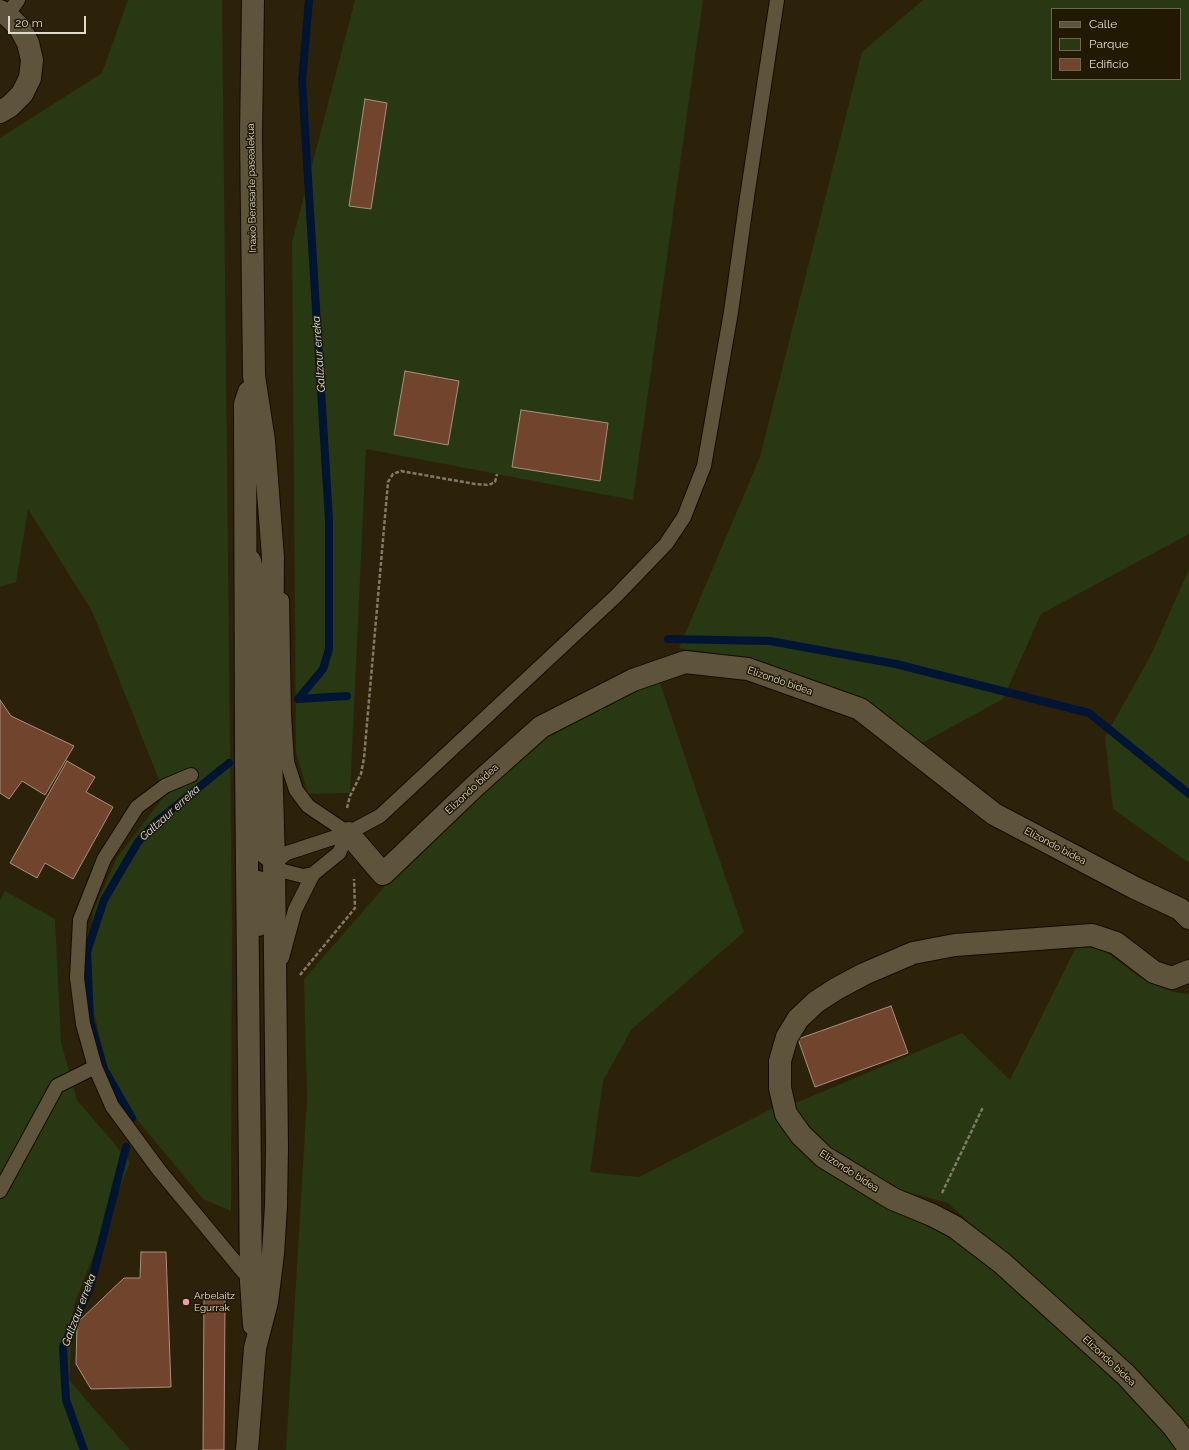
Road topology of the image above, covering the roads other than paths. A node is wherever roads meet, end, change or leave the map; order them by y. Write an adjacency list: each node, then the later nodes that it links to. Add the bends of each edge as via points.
1 (253, 0): 5 (street, Inaxio Berasarte pasealekua, via 251,135)
2 (777, 0): 9 (lane, via 731,312 704,466 684,517 666,544 590,621 380,816)
3 (6, 6): 4 (street, via 28,43 32,60 30,78 22,94)
4 (0, 112)
5 (254, 376): 6 (street, via 245,404); 7 (street, via 264,441)
6 (246, 544): 10 (street, via 259,601); 18 (street)
7 (273, 557): 9 (lane, via 283,604 287,762 296,790 308,806); 11 (street, via 271,755)
8 (191, 775): 17 (lane, via 165,786 137,807 104,859 80,920 77,978 84,1024)
9 (348, 833): 11 (lane, via 287,853); 12 (lane, via 339,853); 14 (street, Elizondo bidea, via 383,874 541,727 633,680 685,662 748,669 860,709 994,814 1180,909)
10 (259, 837): 11 (lane, via 264,856)
11 (274, 862): 12 (lane, via 283,871 303,876); 13 (lane); 16 (street)
12 (313, 874): 16 (lane, via 295,910 284,945)
13 (258, 882): 18 (street, via 259,1130)
14 (1189, 918)
15 (1189, 971): 22 (street, Elizondo bidea, via 1172,978 1154,972 1116,943 1092,935 955,945 914,954 864,974 816,1002 798,1019 787,1038 780,1061 780,1088 786,1114 801,1135 824,1157 893,1199 955,1227 1002,1262 1126,1375 1173,1426)
16 (276, 988): 21 (street, via 276,1206 267,1302)
17 (95, 1067): 19 (lane, via 57,1086); 20 (lane, via 112,1106 159,1170)
18 (250, 1168): 20 (street)
19 (0, 1191)
20 (251, 1282): 21 (street)
21 (255, 1348): 23 (street)
22 (1189, 1448)
23 (246, 1450)

